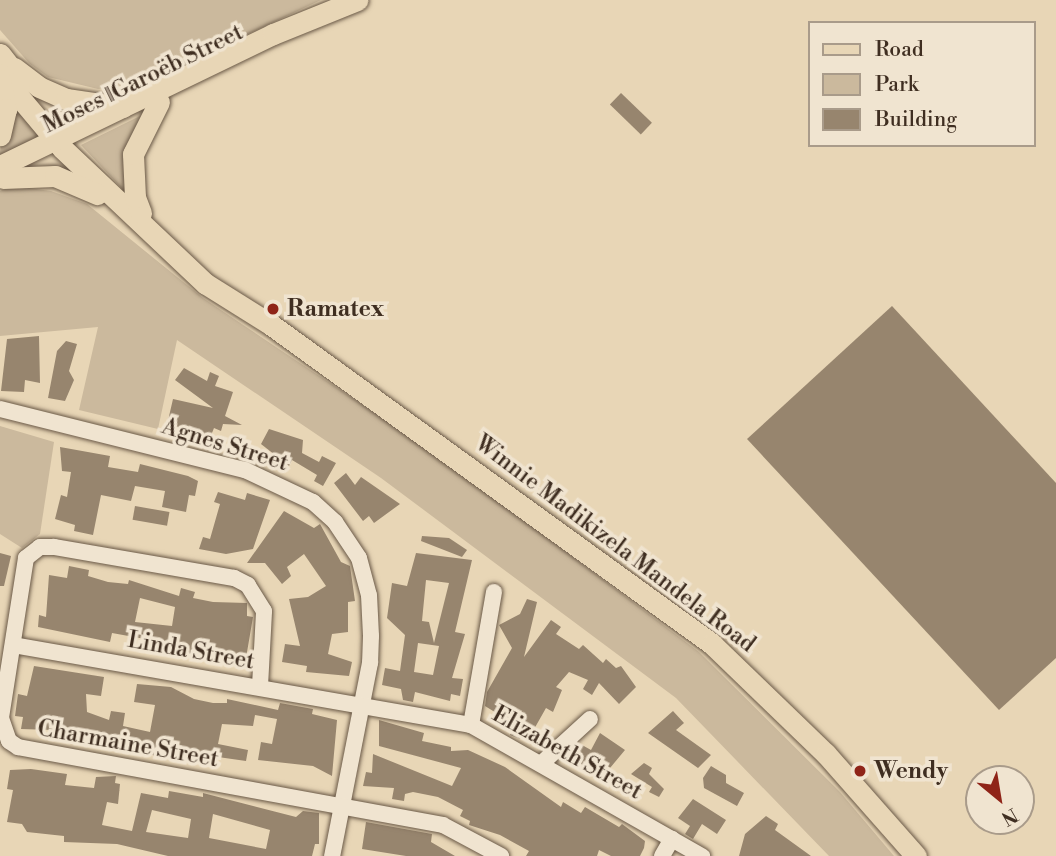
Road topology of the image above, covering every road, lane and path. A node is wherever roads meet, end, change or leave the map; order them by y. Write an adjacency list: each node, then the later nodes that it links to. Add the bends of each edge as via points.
1 (357, 0): 2 (main road, Moses ǁGaroëb Street)
2 (308, 23): 4 (main road, Moses ǁGaroëb Street); 5 (main road, Moses ǁGaroëb Street, via 273,34)
3 (1, 67): 5 (main road, via 66,99); 6 (main road, via 6,109); 7 (main road, Winnie Madikizela Mandela Road)
4 (159, 103): 7 (main road, Moses ǁGaroëb Street); 9 (main road, via 133,154)
5 (125, 107): 7 (main road, Moses ǁGaroëb Street)
6 (0, 135)
7 (62, 142): 8 (main road, Moses ǁGaroëb Street); 9 (main road, Winnie Madikizela Mandela Road)
8 (1, 174): 9 (main road, via 72,180)
9 (136, 215): 20 (main road, Winnie Madikizela Mandela Road, via 206,284 261,318 712,644 826,754)
10 (0, 409): 14 (street, Agnes Street, via 245,470 313,502 335,523 359,558 369,595 370,663)
11 (494, 592): 16 (street)
12 (13, 645): 13 (street, Linda Street); 13 (street, Charmaine Street, via 26,558 40,547 54,547 234,578 248,585 264,611); 18 (street, Charmaine Street, via 1,718 9,741 18,747)
13 (260, 686): 14 (street, Linda Street)
14 (361, 704): 16 (street, Elizabeth Street); 18 (street, Agnes Street)
15 (590, 719): 17 (street)
16 (471, 725): 17 (street, Elizabeth Street)
17 (542, 763): 19 (street, Elizabeth Street)
18 (342, 806): 21 (street, Agnes Street); 22 (street, via 443,825)
19 (672, 839): 23 (street); 24 (street, Elizabeth Street)
20 (912, 853)
21 (332, 856)
22 (501, 856)
23 (662, 856)
24 (702, 856)

